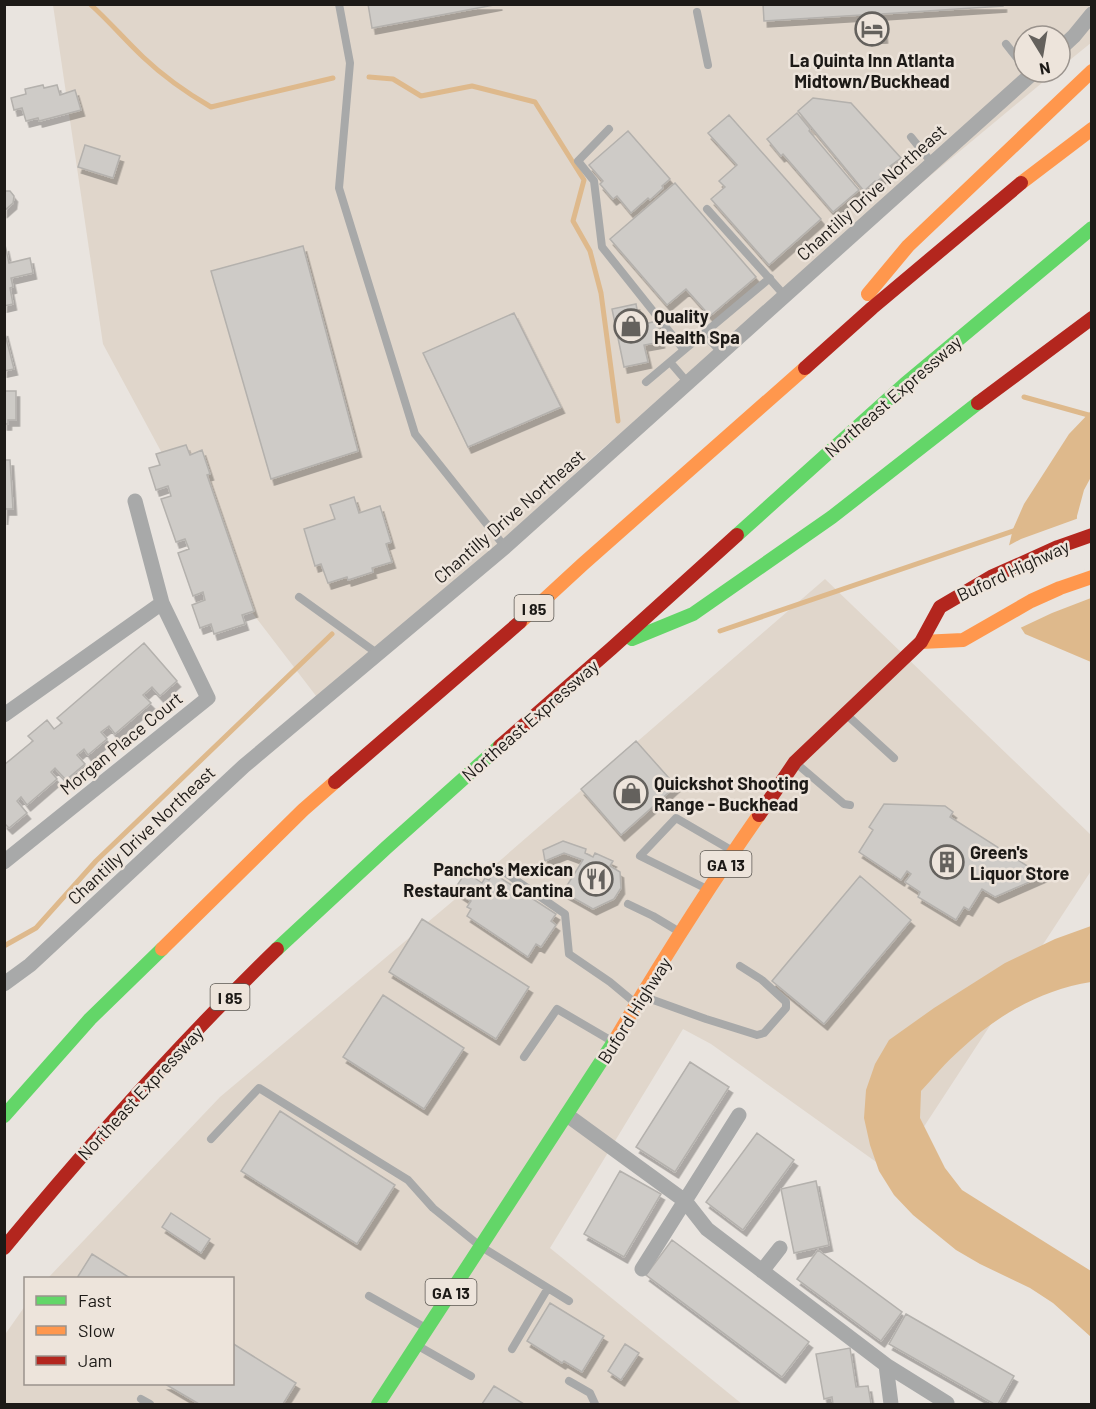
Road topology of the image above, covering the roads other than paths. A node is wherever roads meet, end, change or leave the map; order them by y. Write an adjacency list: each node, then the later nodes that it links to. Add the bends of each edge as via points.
1 (339, 4): 28 (lane, via 350,63 341,196 415,434)
2 (697, 12): 7 (lane)
3 (1092, 14): 4 (street)
4 (1072, 38)
5 (1006, 44): 6 (lane)
6 (1012, 51)
7 (708, 65)
8 (1092, 71): 22 (main road, via 908,246)
9 (1016, 84): 13 (street, Chantilly Drive Northeast)
10 (609, 129): 20 (lane, via 578,161 594,181 602,247)
11 (1092, 129): 22 (main road, I 85, via 990,208)
12 (911, 137): 13 (lane)
13 (932, 164): 17 (street, Chantilly Drive Northeast)
14 (707, 209): 16 (lane)
15 (1092, 228): 33 (main road, Northeast Expressway / I 85, via 879,407)
16 (770, 278): 17 (lane); 19 (lane)
17 (785, 296): 21 (street, Chantilly Drive Northeast)
18 (1092, 318): 33 (main road, via 832,517 693,614)
19 (704, 334): 20 (lane); 21 (lane)
20 (684, 350): 23 (lane)
21 (722, 353): 25 (street, Chantilly Drive Northeast)
22 (815, 358): 53 (main road, I 85, via 507,634 303,810 90,1019)
23 (670, 362): 24 (lane); 25 (lane)
24 (646, 382)
25 (688, 383): 28 (street, Chantilly Drive Northeast)
26 (135, 501): 31 (street, Morgan Place Court)
27 (1092, 535): 32 (main road, Buford Highway / GA 13, via 1023,562 961,593 940,607)
28 (505, 548): 34 (street, Chantilly Drive Northeast)
29 (1092, 577): 32 (main road, Buford Highway, via 1031,601 963,640)
30 (299, 597): 34 (lane)
31 (162, 603): 36 (street); 41 (street, Morgan Place Court, via 208,698)
32 (921, 642): 35 (main road, Buford Highway / GA 13)
33 (614, 646): 57 (main road, Northeast Expressway / I 85, via 340,890 256,971 157,1072)
34 (378, 654): 47 (street, Chantilly Drive Northeast, via 244,766 30,965)
35 (845, 713): 37 (lane); 38 (main road, Buford Highway / GA 13)
36 (4, 715)
37 (894, 758)
38 (795, 762): 39 (lane); 40 (main road, Buford Highway / GA 13)
39 (850, 805)
40 (734, 851): 43 (main road, Buford Highway / GA 13); 43 (lane, via 676,818 640,856)
41 (4, 861)
42 (497, 867): 48 (lane, via 565,914 569,954)
43 (709, 890): 45 (main road, Buford Highway / GA 13)
44 (628, 904): 45 (lane)
45 (682, 933): 48 (main road, Buford Highway / GA 13)
46 (740, 966): 48 (lane, via 786,1002 786,1008 764,1033 757,1035)
47 (4, 984)
48 (639, 1000): 49 (main road, Buford Highway / GA 13)
49 (614, 1042): 50 (lane, via 557,1009); 51 (main road, Buford Highway / GA 13)
50 (524, 1057)
51 (567, 1115): 55 (street); 56 (main road, Buford Highway / GA 13)
52 (739, 1115): 55 (street)
53 (4, 1116)
54 (211, 1139): 56 (lane, via 259,1088 408,1180 433,1208)
55 (686, 1201): 59 (street); 60 (street, via 707,1229)
56 (480, 1246): 61 (lane); 64 (main road, Buford Highway / GA 13)
57 (4, 1248)
58 (780, 1248): 60 (street)
59 (642, 1269)
60 (762, 1271): 67 (street)
61 (548, 1288): 63 (lane); 66 (lane)
62 (369, 1296): 64 (lane)
63 (569, 1301)
64 (428, 1329): 65 (main road, Buford Highway / GA 13)
65 (417, 1346): 68 (lane); 72 (main road, Buford Highway / GA 13)
66 (512, 1349)
67 (886, 1365): 74 (street); 75 (street, via 947,1403)
68 (471, 1376)
69 (568, 1381): 73 (lane, via 590,1393)
70 (141, 1399): 71 (lane)
71 (150, 1404)
72 (378, 1404)
73 (595, 1404)
74 (891, 1404)
75 (940, 1404)

